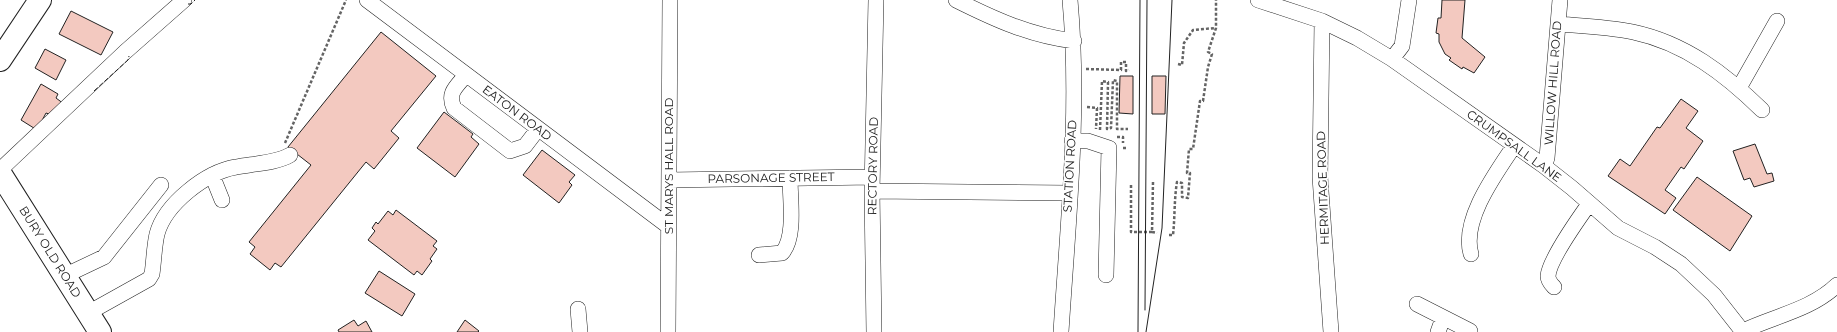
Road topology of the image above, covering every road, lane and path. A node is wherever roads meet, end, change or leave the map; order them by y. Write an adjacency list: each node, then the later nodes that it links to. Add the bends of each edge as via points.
1 (40, 0): 20 (highway)
2 (184, 0): 36 (street, via 125,52)
3 (346, 0): 34 (path, via 285,143)
4 (367, 0): 24 (street, EATON ROAD)
5 (670, 0): 39 (street, ST MARYS HALL ROAD)
6 (876, 0): 41 (street, RECTORY ROAD)
7 (956, 0): 18 (street, via 1002,23 1058,40)
8 (1070, 0): 18 (street, STATION ROAD)
9 (1216, 0): 17 (path)
10 (1258, 0): 13 (street, CRUMPSALL LANE)
11 (1409, 0): 19 (street, via 1402,46)
12 (1560, 0): 16 (street, WILLOW HILL ROAD)
13 (1276, 3): 14 (street, CRUMPSALL LANE)
14 (1322, 21): 19 (street, CRUMPSALL LANE); 68 (street, HERMITAGE ROAD, via 1320,177)
15 (1777, 21): 25 (street)
16 (1558, 24): 25 (street, via 1613,29 1679,47 1702,60); 35 (street, WILLOW HILL ROAD, via 1547,158)
17 (1216, 28): 21 (path, via 1193,30 1184,43 1182,65); 51 (path, via 1208,52 1212,54 1203,101 1200,101 1193,149 1189,149 1188,198 1182,197 1182,183 1177,182 1173,235)
18 (1074, 41): 22 (street, STATION ROAD)
19 (1392, 59): 31 (street, CRUMPSALL LANE)
20 (0, 60)
21 (1178, 64)
22 (1074, 68): 23 (path, via 1121,70 1121,62 1126,62 1126,70); 26 (street, STATION ROAD)
23 (1129, 70)
24 (466, 75): 28 (street, EATON ROAD); 28 (street, via 451,95 454,108 510,151 525,146)
25 (1739, 88): 27 (street)
26 (1072, 108): 29 (path, via 1097,108 1096,130 1101,130 1102,81 1108,82 1107,129 1111,128 1113,80 1117,81 1117,129); 30 (street, STATION ROAD)
27 (1762, 110)
28 (538, 129): 48 (street, EATON ROAD)
29 (1128, 129)
30 (1072, 140): 45 (street, STATION ROAD); 54 (street, via 1088,141 1109,148)
31 (1514, 146): 35 (street, CRUMPSALL LANE); 52 (street, via 1485,189 1479,203 1468,241)
32 (1122, 148): 33 (path)
33 (1128, 148)
34 (285, 150): 37 (street, via 279,159 224,169)
35 (1544, 166): 47 (street, CRUMPSALL LANE)
36 (0, 171): 44 (highway, BURY OLD ROAD)
37 (212, 175): 46 (street); 60 (street, via 181,198 161,225 149,279)
38 (790, 178): 39 (street, PARSONAGE STREET); 41 (street, PARSONAGE STREET); 53 (street, via 788,242 782,253)
39 (669, 180): 48 (street, ST MARYS HALL ROAD)
40 (1153, 182): 49 (path)
41 (872, 184): 45 (street, PARSONAGE STREET, via 962,192); 66 (street, RECTORY ROAD)
42 (161, 185): 55 (street, via 104,257)
43 (1131, 185): 49 (path, via 1131,232)
44 (6, 188): 55 (highway, BURY OLD ROAD)
45 (1069, 193): 67 (street, STATION ROAD)
46 (222, 200)
47 (1589, 204): 57 (street, via 1570,230 1548,275); 69 (street, CRUMPSALL LANE, via 1618,228 1681,264 1714,295)
48 (668, 226): 65 (street, ST MARYS HALL ROAD)
49 (1152, 232): 50 (path)
50 (1157, 234)
51 (1168, 235)
52 (1470, 254)
53 (759, 255)
54 (1106, 275)
55 (64, 276): 60 (highway, BURY OLD ROAD)
56 (1837, 285): 69 (street, via 1827,295 1804,307 1762,322)
57 (1554, 287)
58 (1417, 304): 61 (street)
59 (578, 309): 64 (street)
60 (88, 313): 63 (highway, BURY OLD ROAD)
61 (1441, 325): 62 (street)
62 (1470, 331)
63 (100, 332)
64 (580, 332)
65 (668, 332)
66 (874, 332)
67 (1061, 332)
68 (1331, 332)
69 (1743, 332)

